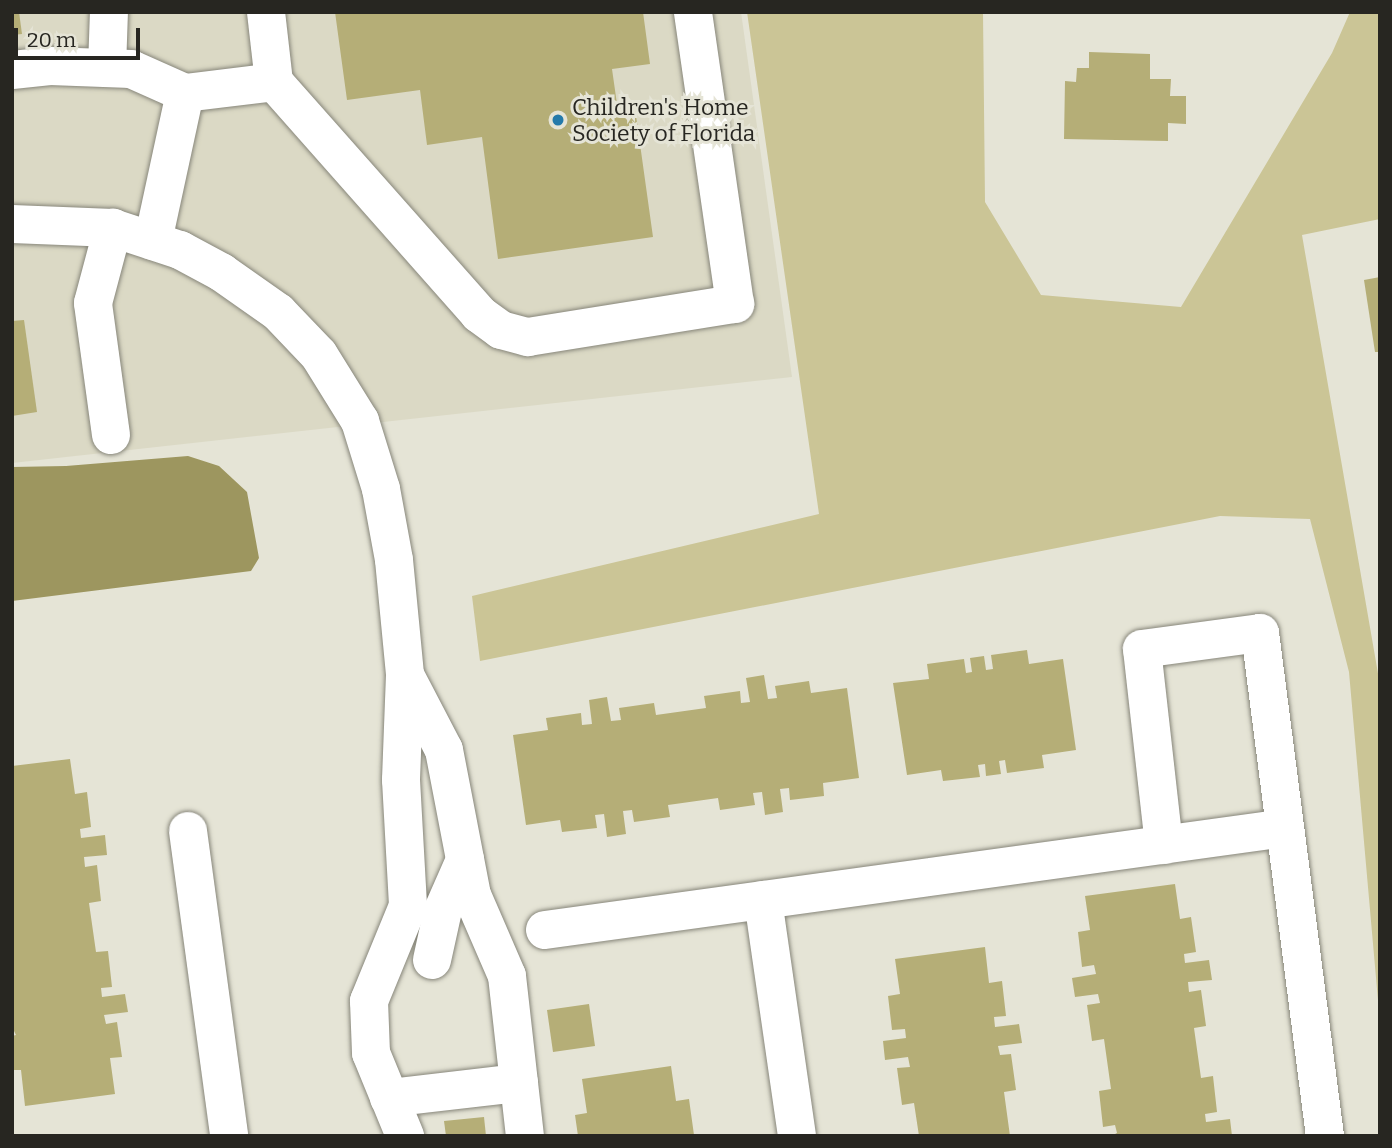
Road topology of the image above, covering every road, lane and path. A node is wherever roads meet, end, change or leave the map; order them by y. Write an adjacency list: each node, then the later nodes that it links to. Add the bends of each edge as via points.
1 (109, 12): 4 (street)
2 (266, 12): 6 (street)
3 (693, 12): 6 (street, via 735,304 528,337 501,330 479,314)
4 (107, 68): 5 (street); 7 (street, via 131,69)
5 (12, 70)
6 (274, 82): 7 (street)
7 (185, 93): 10 (street)
8 (12, 224): 9 (street)
9 (113, 228): 10 (street); 11 (street, via 93,303)
10 (153, 241): 12 (street, via 221,272 278,312 320,355 360,421 381,489 394,560)
11 (111, 435)
12 (405, 675): 16 (street, via 444,750); 21 (street, via 401,780 408,906 369,1000 371,1053)
13 (1285, 828): 15 (street); 15 (street, via 1260,633 1155,647 1142,649); 26 (street)
14 (188, 831): 22 (street)
15 (1164, 845): 17 (street)
16 (466, 860): 19 (street, via 443,911); 20 (street, via 472,895 507,976)
17 (763, 901): 18 (street); 25 (street)
18 (545, 930)
19 (432, 960)
20 (519, 1083): 21 (street); 24 (street)
21 (389, 1098): 23 (street)
22 (229, 1136)
23 (405, 1136)
24 (526, 1136)
25 (797, 1136)
26 (1325, 1136)

